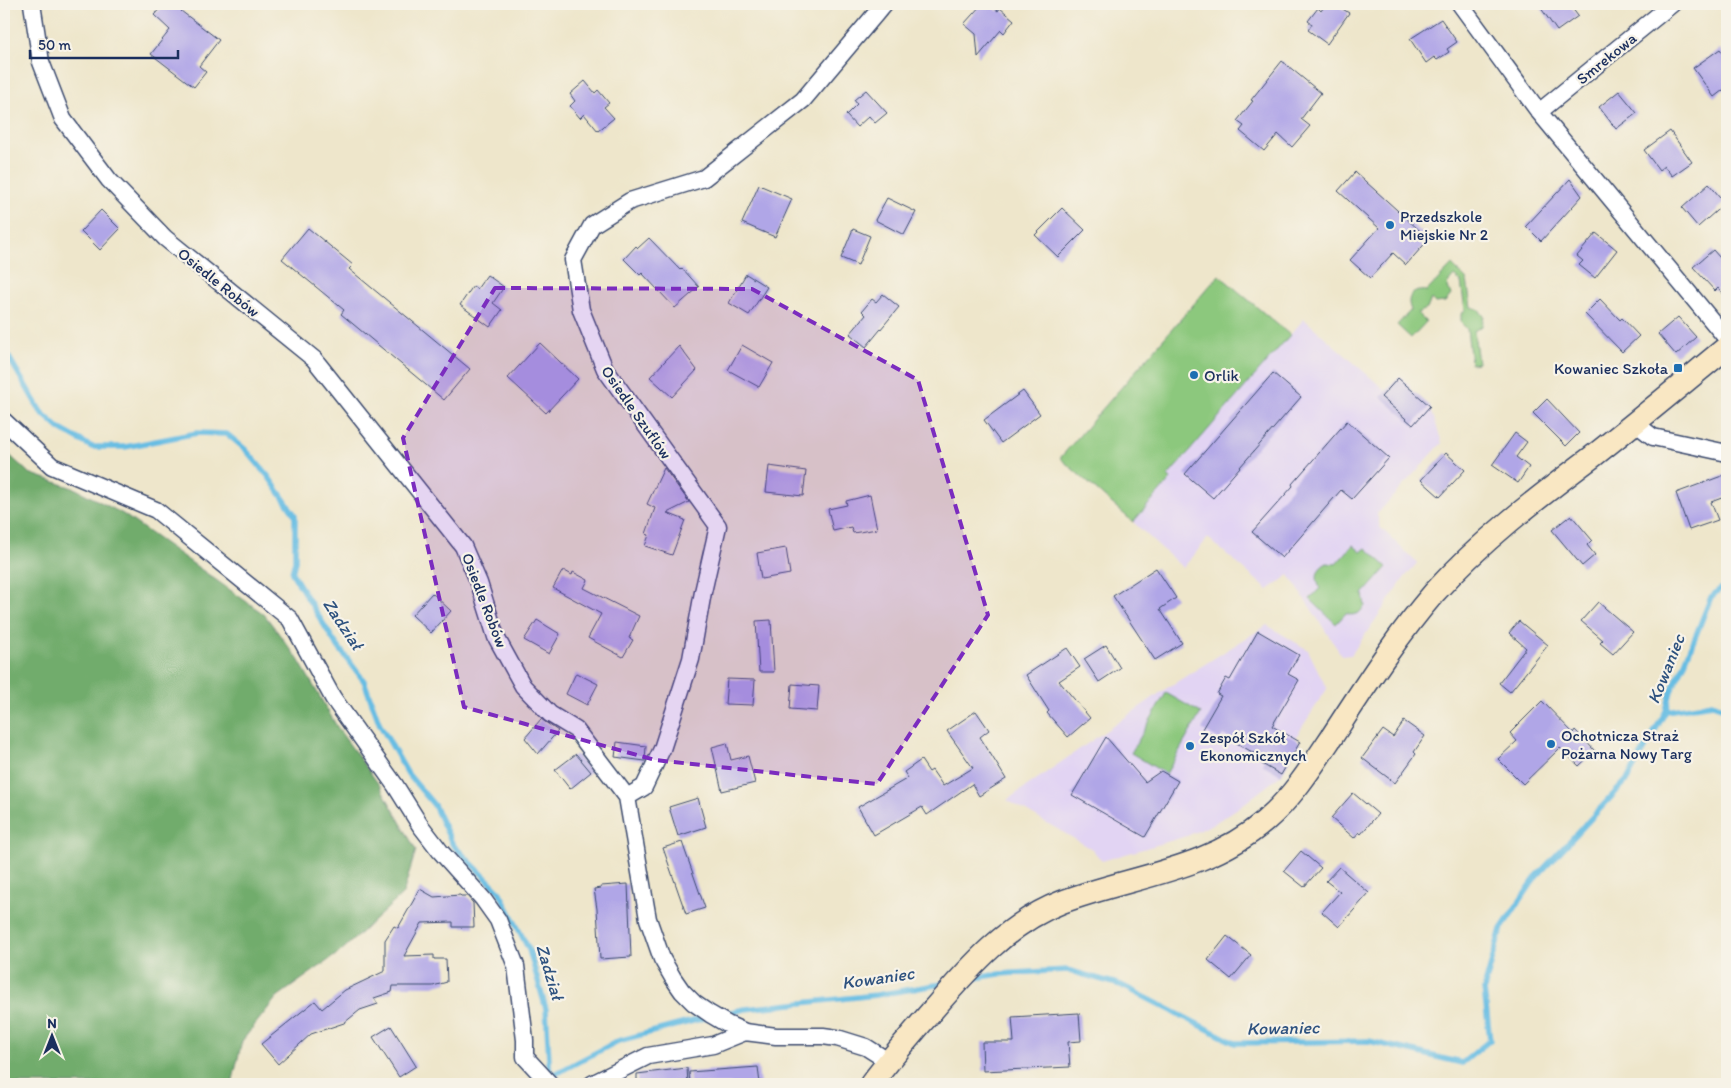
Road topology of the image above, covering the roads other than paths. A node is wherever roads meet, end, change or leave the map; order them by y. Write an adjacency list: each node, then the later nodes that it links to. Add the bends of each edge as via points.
1 (32, 4): 11 (street, Osiedle Robów, via 41,62 63,119 109,180 165,238 314,358 463,546 496,637 523,686 550,714 576,730)
2 (884, 4): 11 (street, Osiedle Szuflów, via 803,100 704,178 630,201 592,225 573,260 580,310 605,369 718,526 691,659 662,749 644,787)
3 (1460, 4): 5 (street)
4 (1672, 4): 5 (street, Smrekowa)
5 (1540, 112): 6 (street)
6 (1727, 339)
7 (1727, 347): 9 (street)
8 (4, 421): 14 (street, via 52,466 156,510 290,619 333,698 420,825 484,899 498,920 516,966 525,1056)
9 (1635, 423): 10 (street, via 1653,438); 13 (street, via 1512,518 1442,584 1398,638 1307,774 1267,820 1212,855 1059,903 1013,930 984,953)
10 (1727, 453)
11 (628, 797): 12 (street, Osiedle Robów, via 648,919 662,959 673,978 694,1002)
12 (745, 1032): 13 (street, Osiedle Robów, via 837,1038 866,1047); 15 (street, via 713,1045 648,1056)
13 (888, 1062): 16 (street)
14 (550, 1084)
15 (592, 1084)
16 (871, 1084)

